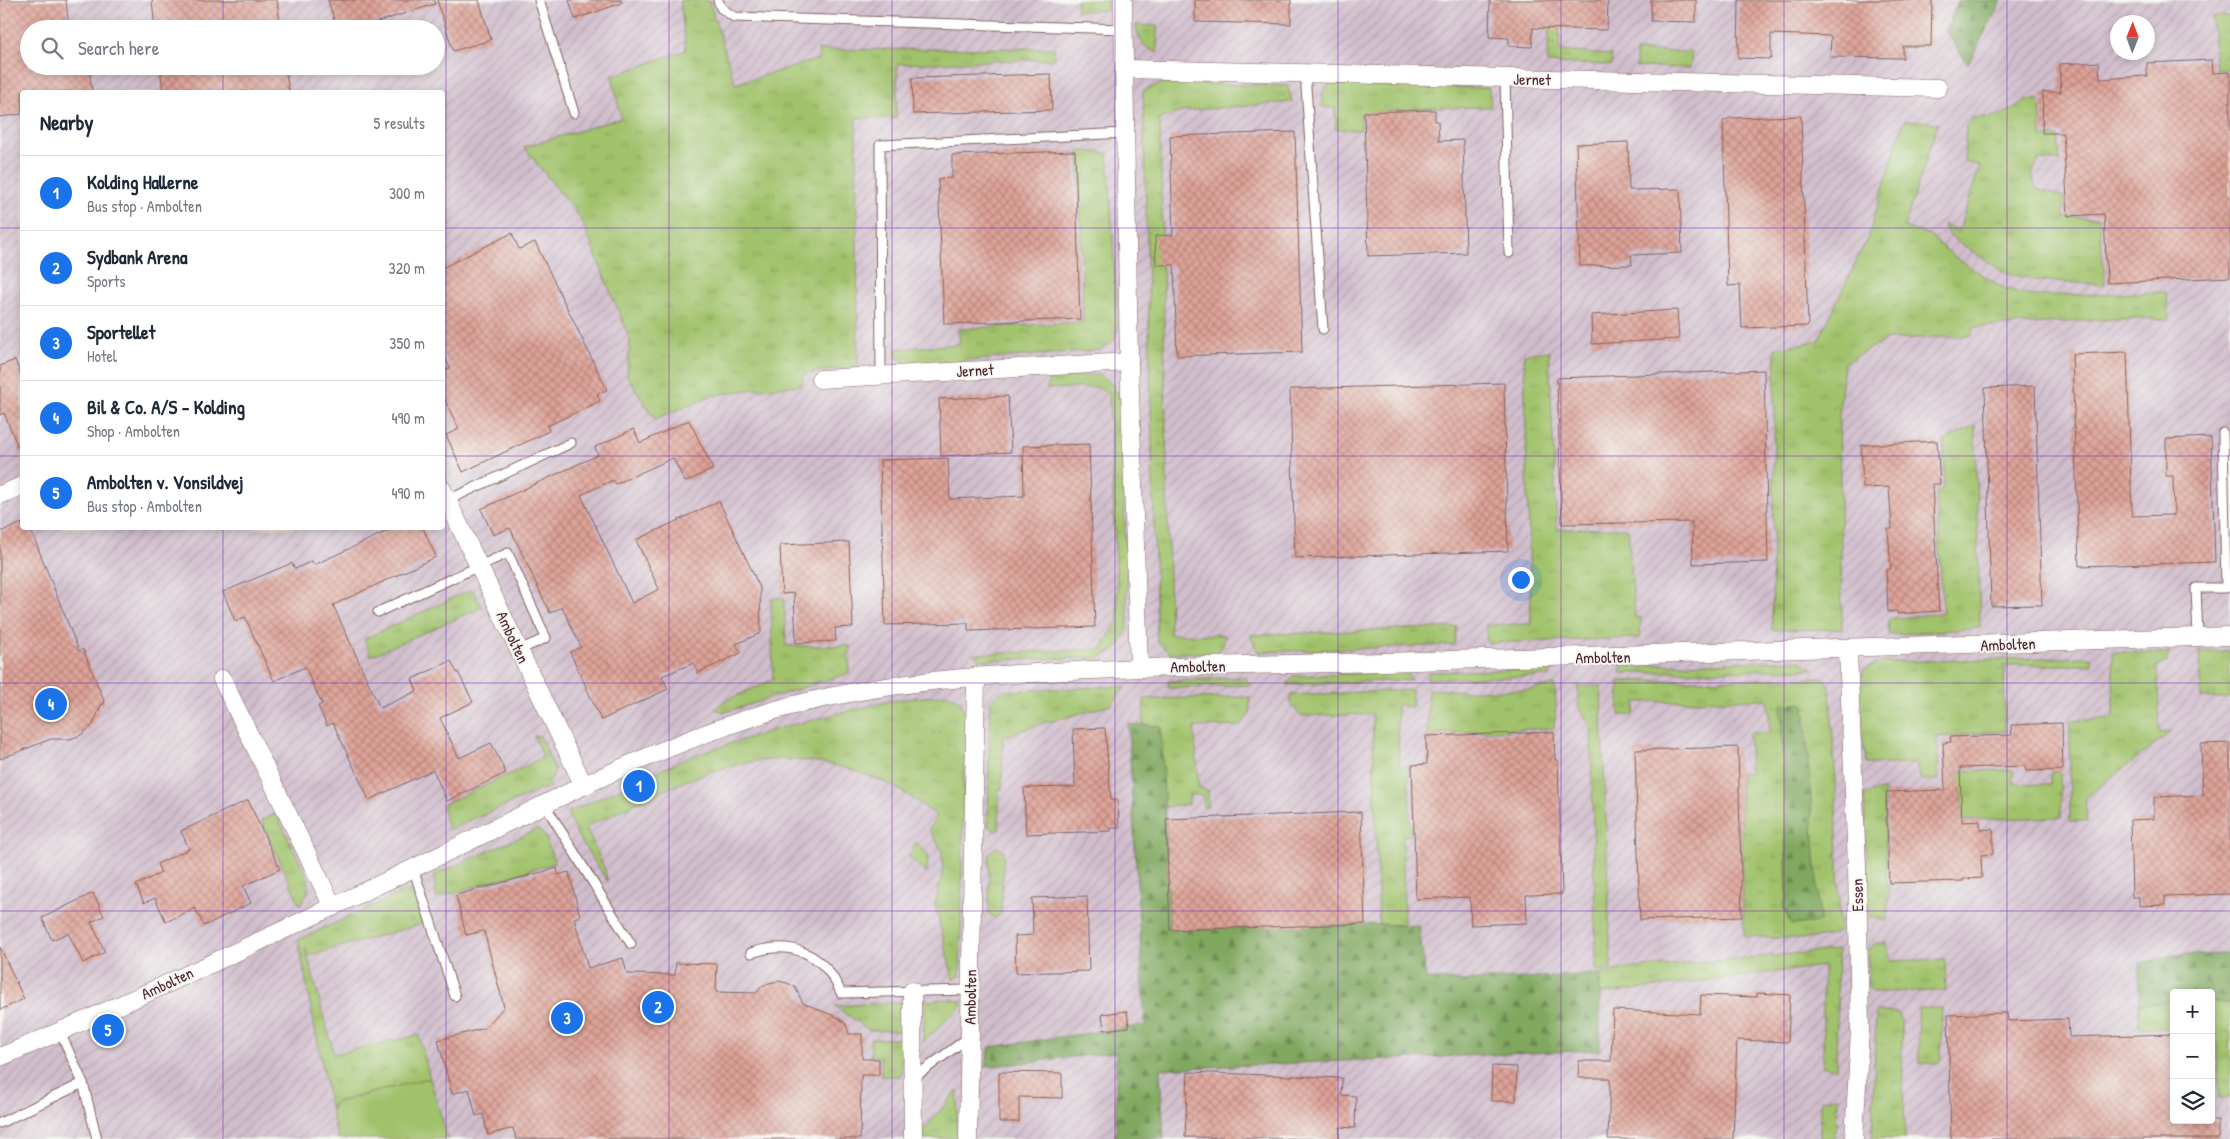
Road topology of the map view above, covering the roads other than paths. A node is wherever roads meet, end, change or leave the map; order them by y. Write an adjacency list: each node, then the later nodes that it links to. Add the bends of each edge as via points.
1 (539, 0): 9 (lane)
2 (718, 0): 4 (lane, via 721,8 734,17)
3 (1123, 0): 4 (street)
4 (1124, 29): 5 (street)
5 (1126, 69): 6 (street, Jernet); 10 (street)
6 (1305, 73): 7 (street, Jernet); 12 (lane)
7 (1505, 78): 8 (street, Jernet); 11 (lane)
8 (1938, 88)
9 (574, 113)
10 (1126, 134): 13 (street); 14 (lane, via 880,145)
11 (1509, 253)
12 (1324, 329)
13 (1129, 362): 14 (street, Jernet); 27 (street)
14 (881, 376): 15 (street, Jernet)
15 (820, 379)
16 (2223, 433): 24 (lane, via 2226,588 2196,588)
17 (570, 443): 19 (lane)
18 (20, 487): 20 (street)
19 (445, 494): 21 (street, Ambolten)
20 (0, 495)
21 (480, 567): 22 (lane); 25 (street, Ambolten); 25 (lane, via 508,553 546,638)
22 (378, 612)
23 (2230, 636): 24 (street, Ambolten)
24 (2198, 637): 26 (street, Ambolten)
25 (519, 650): 30 (street, Ambolten)
26 (1848, 650): 27 (street, Ambolten); 48 (street, Essen, via 1860,1030)
27 (1139, 668): 28 (street, Ambolten)
28 (976, 676): 30 (street, Ambolten, via 866,690 772,711 678,745); 36 (street, Ambolten)
29 (222, 679): 33 (street)
30 (584, 786): 31 (street, Ambolten)
31 (544, 805): 32 (street, Ambolten); 34 (lane)
32 (413, 868): 33 (street, Ambolten); 38 (lane)
33 (333, 907): 39 (street, Ambolten)
34 (630, 944)
35 (751, 953): 37 (lane, via 776,947 804,952 828,970 841,993)
36 (970, 990): 37 (lane); 40 (street, Ambolten)
37 (912, 991): 42 (street)
38 (454, 996)
39 (60, 1032): 41 (street, Ambolten); 43 (lane)
40 (970, 1038): 42 (lane); 47 (street, Ambolten)
41 (0, 1057)
42 (912, 1080): 45 (street)
43 (83, 1083): 44 (lane); 46 (lane)
44 (0, 1123)
45 (910, 1134)
46 (98, 1139)
47 (968, 1139)
48 (1854, 1139)

